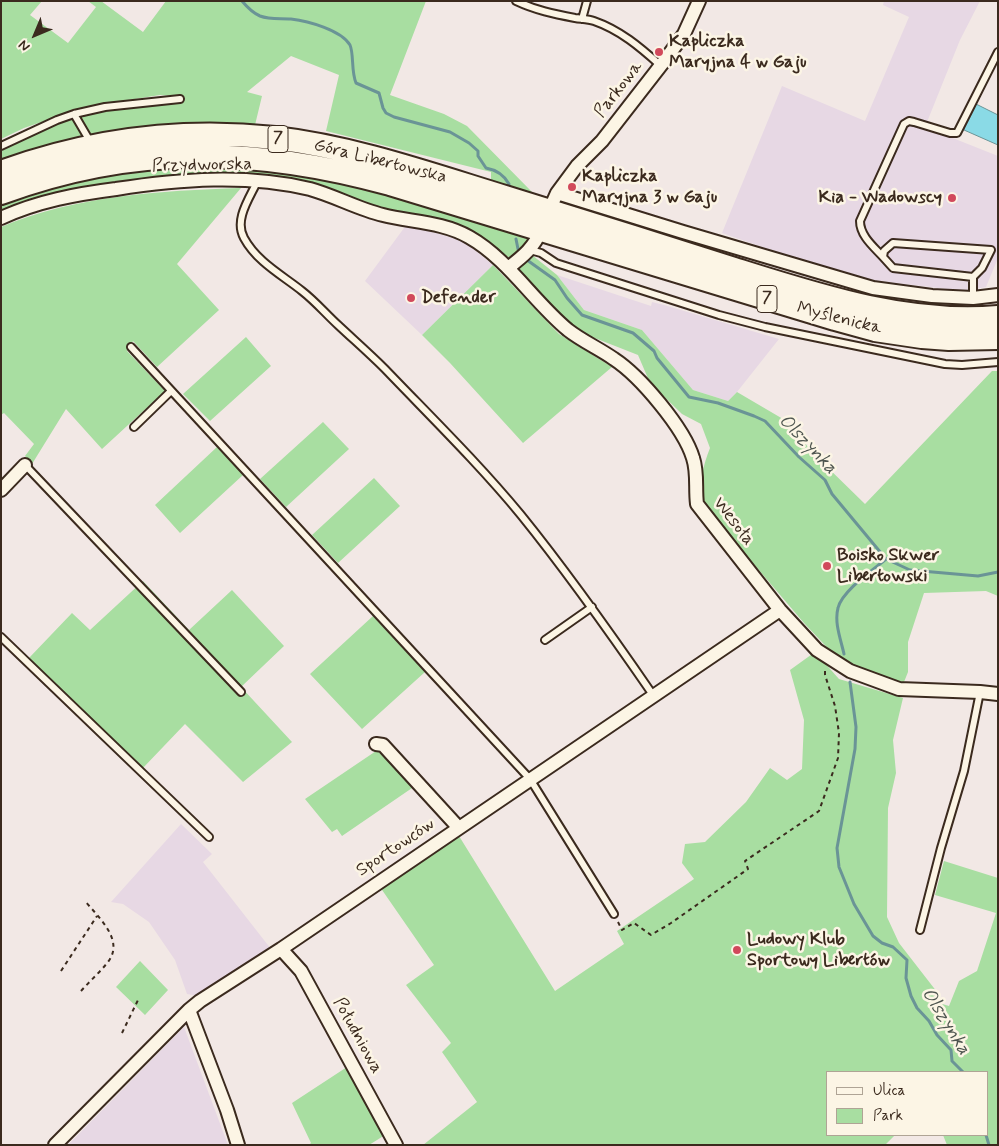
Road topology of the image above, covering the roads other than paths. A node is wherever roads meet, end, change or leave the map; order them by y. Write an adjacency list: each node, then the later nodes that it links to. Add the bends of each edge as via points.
1 (516, 1): 4 (lane, via 538,11)
2 (588, 1): 4 (lane)
3 (699, 1): 6 (street, Parkowa, via 684,34)
4 (582, 19): 6 (lane, via 624,35)
5 (998, 52): 17 (lane, via 957,133 909,121 904,124 860,221 864,235)
6 (660, 65): 14 (street, Parkowa, via 602,141 567,178)
7 (180, 99): 8 (lane, via 105,107)
8 (74, 114): 9 (lane); 10 (lane)
9 (1, 146)
10 (93, 146): 11 (highway, Góra Libertowska / 7); 14 (highway, Góra Libertowska / 7, via 134,139 195,135 289,140 377,159)
11 (1, 172)
12 (257, 182): 15 (street, Przydworska, via 232,179 163,182 68,196); 18 (street, Przydworska, via 310,189 382,215 456,231 477,242); 30 (lane, via 240,224 249,245 378,363 455,441 521,515)
13 (1, 193): 14 (highway, Góra Libertowska / 7, via 65,173 114,163 179,156 244,156 309,164)
14 (549, 211): 16 (street); 21 (street, via 903,293); 22 (highway, Myślenicka / 7, via 871,308 932,317); 23 (highway, Myślenicka / 7, via 774,302 874,330 948,339)
15 (1, 218)
16 (530, 250): 18 (street); 25 (lane, via 556,263 765,327 945,364)
17 (883, 257): 19 (lane, via 893,268); 19 (lane, via 884,251 894,243 990,250 982,268)
18 (508, 268): 31 (street, Wesoła, via 568,330 616,360 636,377 675,422 693,457 697,504)
19 (973, 277): 21 (lane)
20 (998, 295): 21 (street)
21 (973, 298)
22 (998, 317)
23 (998, 338)
24 (131, 347): 26 (lane)
25 (998, 362)
26 (171, 391): 27 (lane); 39 (lane)
27 (134, 426)
28 (24, 465): 29 (street); 34 (lane)
29 (1, 490)
30 (592, 607): 33 (lane); 37 (lane)
31 (780, 610): 35 (street, Wesoła, via 817,650 850,671 898,689); 37 (street, Sportowców)
32 (1, 637): 41 (lane)
33 (544, 640)
34 (241, 692)
35 (980, 692): 36 (street, Wesoła); 43 (lane, via 964,770)
36 (998, 694)
37 (653, 695): 39 (street, Sportowców)
38 (376, 744): 40 (street, via 383,745)
39 (530, 779): 40 (street, Sportowców); 42 (lane)
40 (458, 827): 44 (street, Sportowców)
41 (209, 837)
42 (614, 914)
43 (920, 930)
44 (281, 949): 45 (street, Sportowców); 48 (street, Południowa, via 301,971)
45 (189, 1010): 46 (street, Sportowców); 47 (street)
46 (55, 1145)
47 (238, 1145)
48 (396, 1145)

